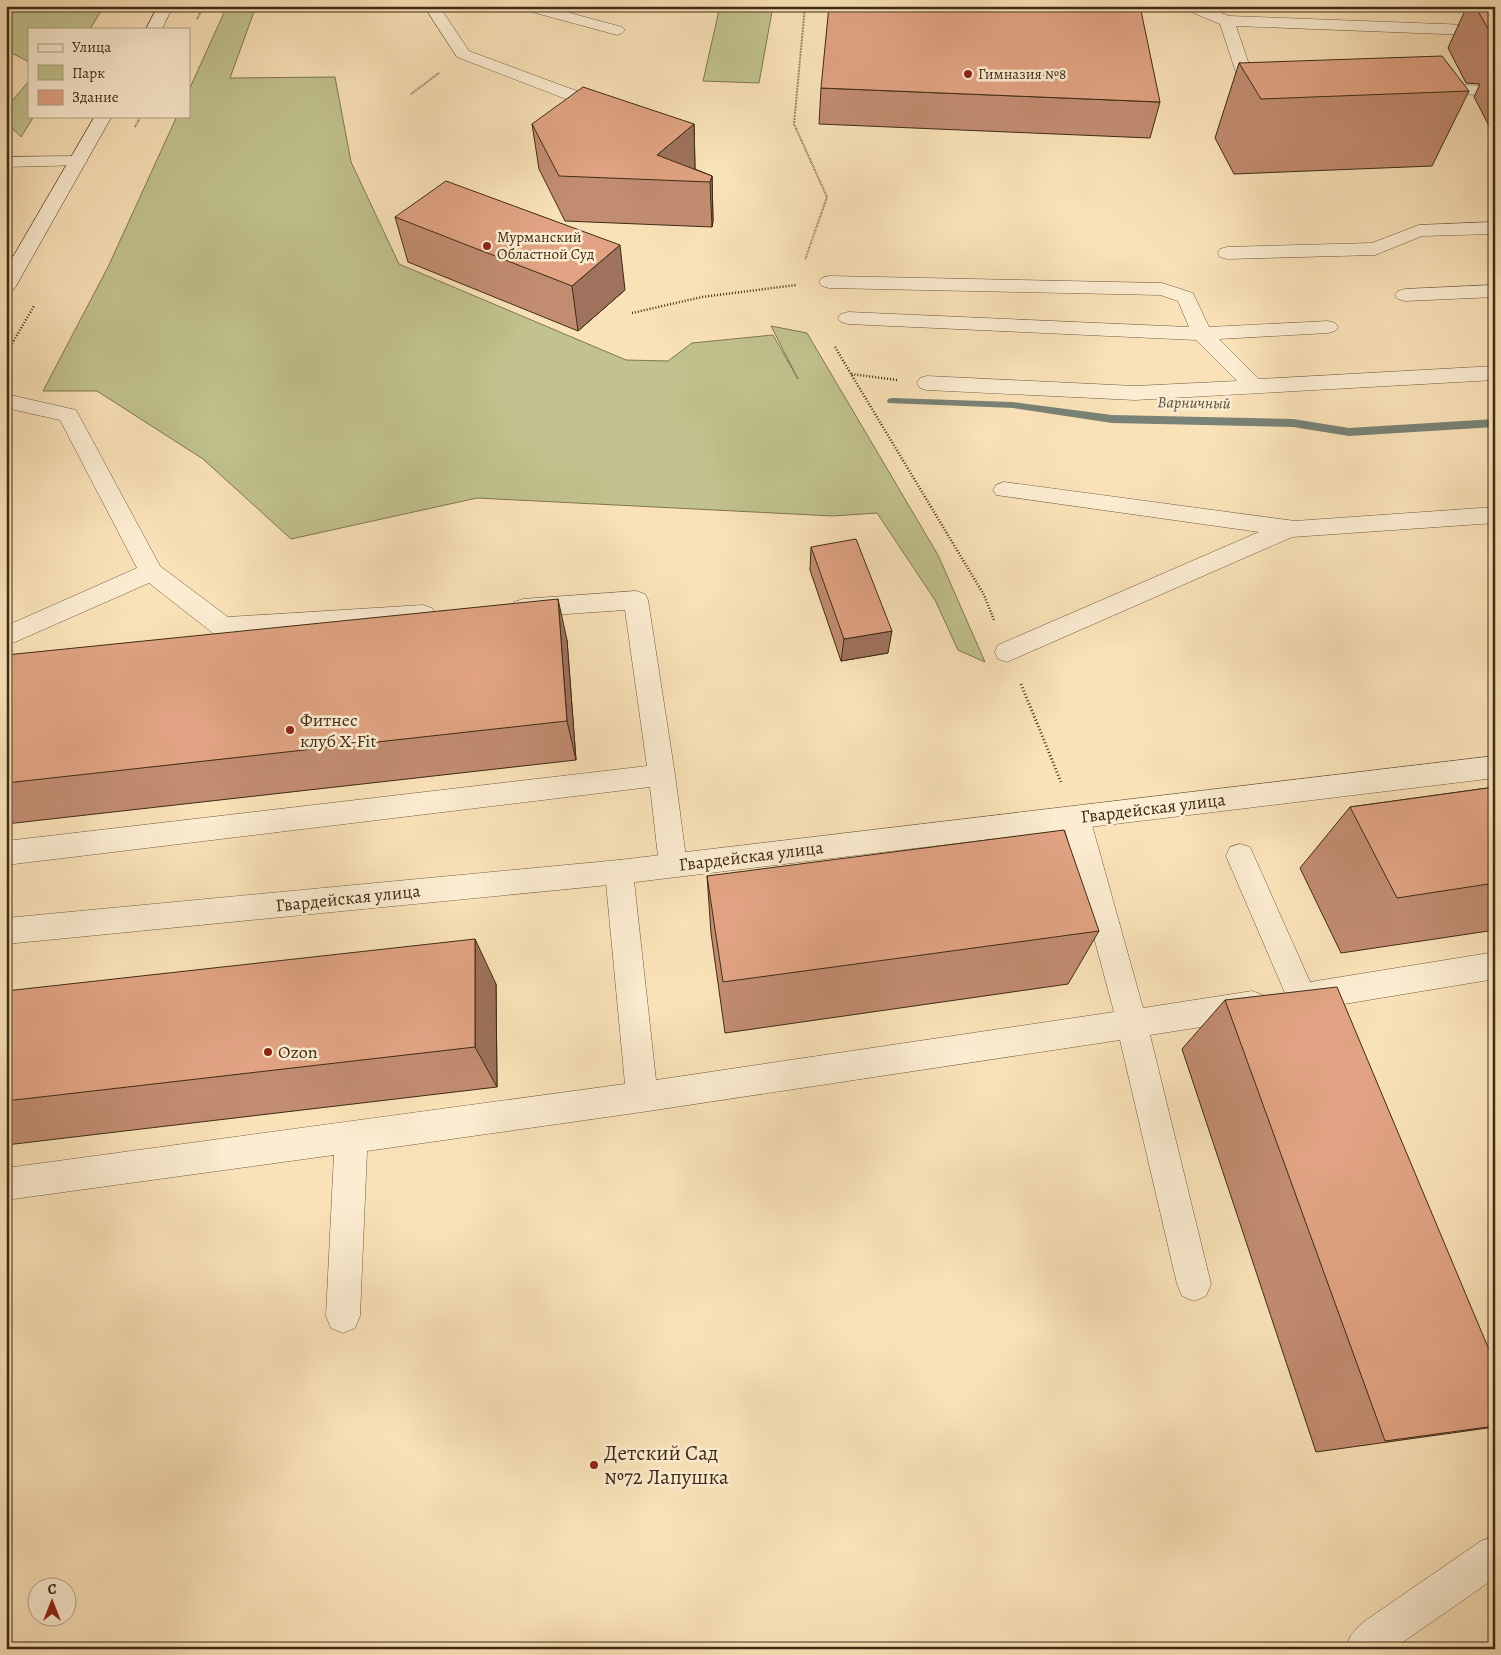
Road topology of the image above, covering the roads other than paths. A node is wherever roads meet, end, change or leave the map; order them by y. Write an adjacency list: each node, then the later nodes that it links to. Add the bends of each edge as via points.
1 (166, 6): 6 (street)
2 (430, 6): 11 (street, via 463,54)
3 (526, 6): 7 (street)
4 (1190, 6): 5 (street)
5 (1227, 20): 8 (street); 12 (street, via 1256,108)
6 (155, 28)
7 (617, 30)
8 (1495, 31)
9 (1423, 89): 10 (street)
10 (1495, 91)
11 (603, 107)
12 (1266, 108)
13 (103, 118): 14 (street)
14 (78, 161): 15 (street); 19 (street)
15 (6, 162)
16 (1495, 228): 17 (street, via 1419,231 1374,248)
17 (1227, 253)
18 (829, 282): 24 (street, via 1162,289 1186,298)
19 (6, 286)
20 (1495, 291): 21 (street)
21 (1405, 294)
22 (848, 318): 24 (street)
23 (1328, 327): 24 (street)
24 (1202, 334): 27 (street)
25 (1495, 373): 27 (street)
26 (928, 384): 27 (street, via 1135,392)
27 (1254, 386)
28 (6, 401): 32 (street, via 68,415)
29 (1004, 490): 31 (street)
30 (1495, 515): 31 (street)
31 (1290, 528): 36 (street)
32 (152, 572): 34 (street, via 223,627); 35 (street)
33 (498, 609): 38 (street, via 636,600)
34 (449, 612)
35 (6, 637)
36 (1007, 652)
37 (1495, 767): 39 (street, Гвардейская улица)
38 (662, 775): 40 (street); 42 (street)
39 (1076, 818): 42 (street, Гвардейская улица); 47 (street)
40 (6, 853)
41 (1240, 856): 46 (street)
42 (673, 866): 43 (street, Гвардейская улица)
43 (619, 872): 44 (street, Гвардейская улица); 48 (street)
44 (6, 931)
45 (1495, 965): 46 (street)
46 (1302, 997): 47 (street)
47 (1132, 1024): 48 (street); 51 (street)
48 (642, 1097): 49 (street)
49 (351, 1137): 50 (street); 52 (street)
50 (6, 1184)
51 (1194, 1284)
52 (343, 1316)
53 (1495, 1555): 54 (street)
54 (1371, 1645)

